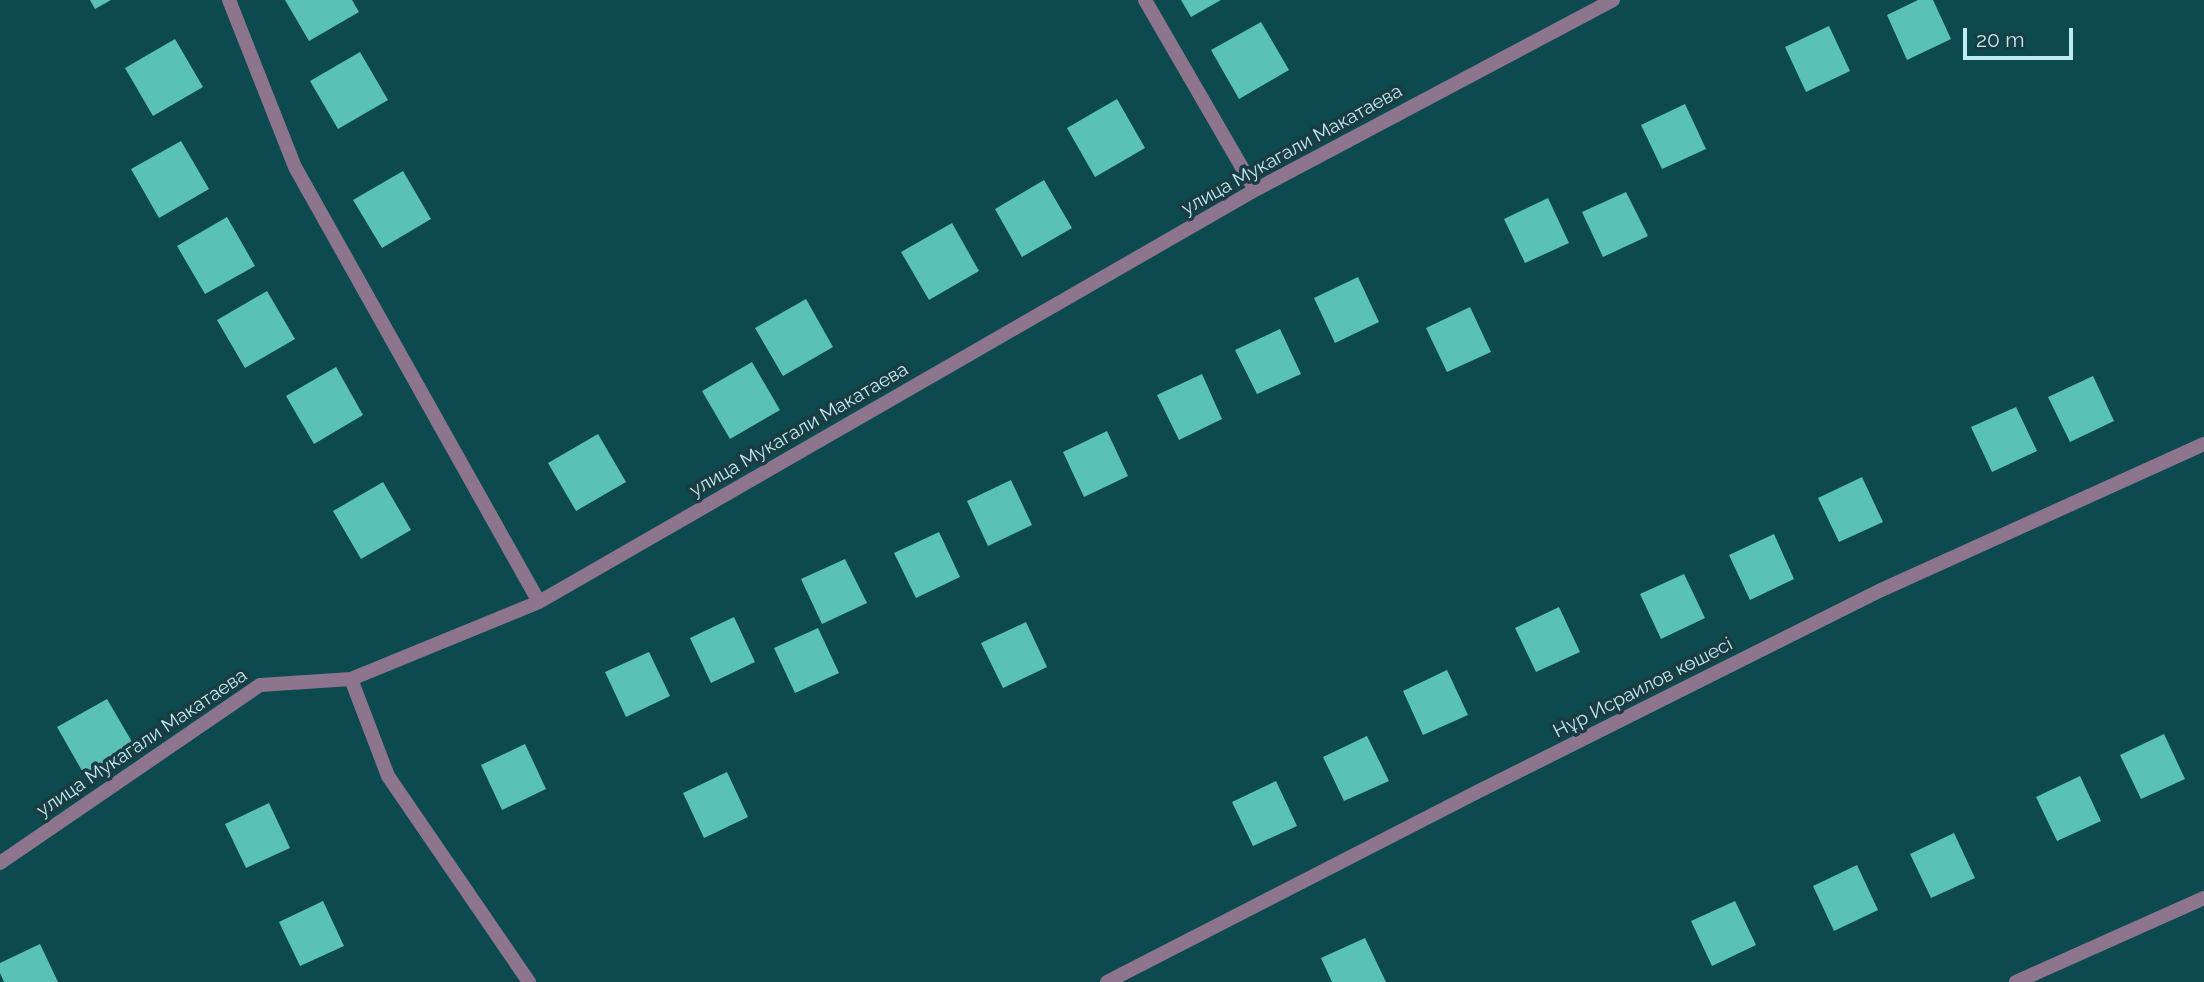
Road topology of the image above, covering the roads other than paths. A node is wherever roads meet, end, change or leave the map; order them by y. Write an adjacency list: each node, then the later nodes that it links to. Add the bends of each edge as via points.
1 (229, 0): 6 (street, via 295,167)
2 (1145, 0): 4 (street)
3 (1612, 0): 4 (street, улица Мукагали Макатаева)
4 (1255, 190): 6 (street, улица Мукагали Макатаева)
5 (2204, 444): 11 (street, Нұр Исраилов көшесі, via 1879,591)
6 (539, 602): 7 (street, улица Мукагали Макатаева)
7 (351, 679): 8 (street, улица Мукагали Макатаева, via 260,685); 10 (street, via 388,776)
8 (0, 863)
9 (2204, 898): 12 (street)
10 (529, 982)
11 (1107, 982)
12 (2016, 982)

